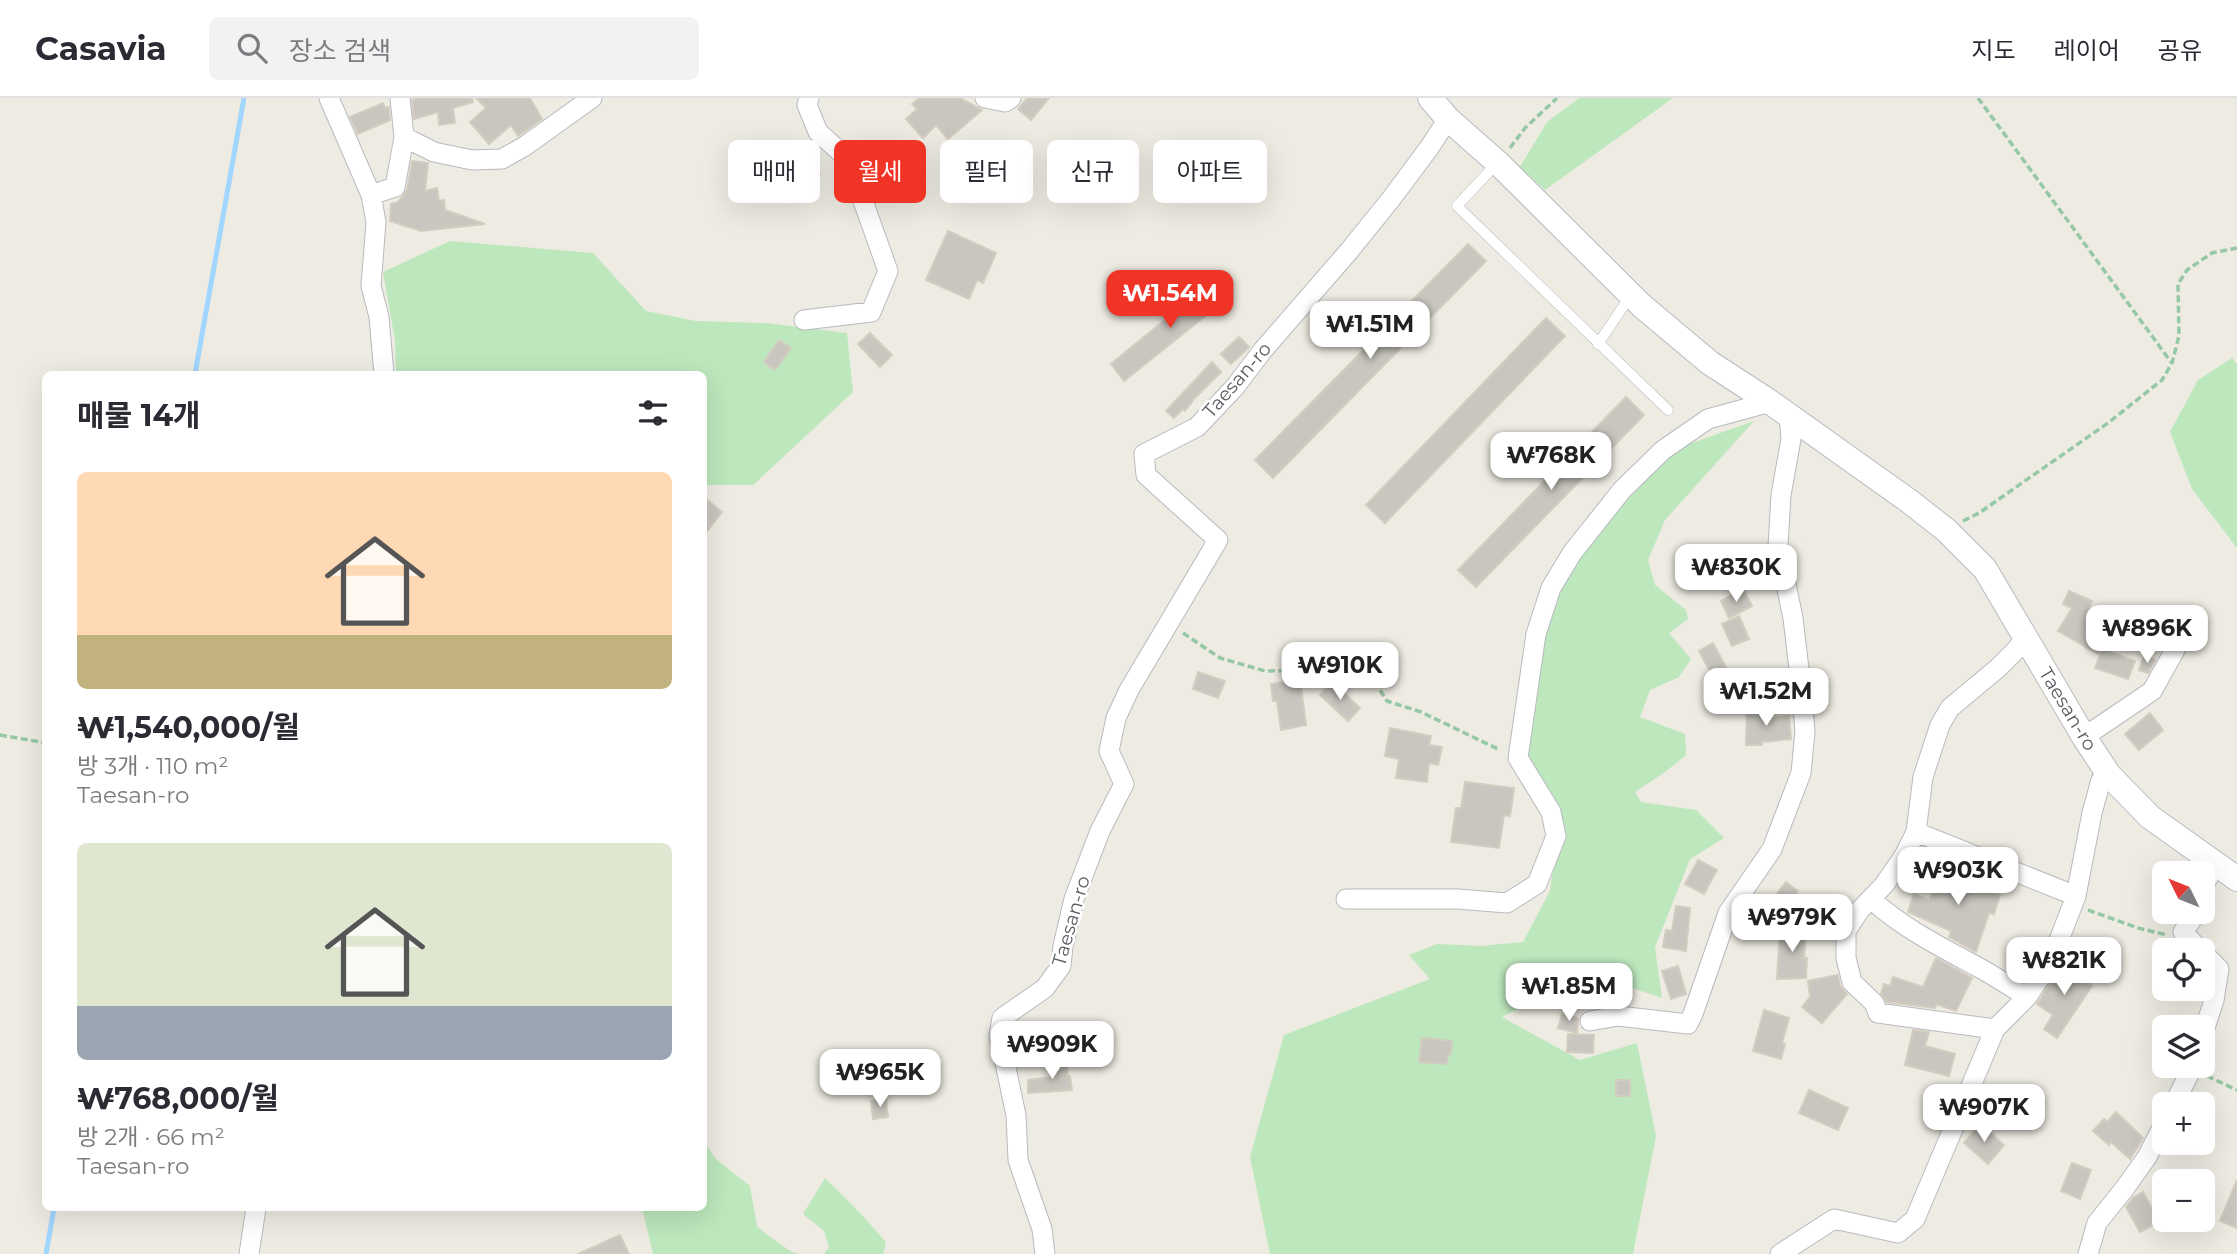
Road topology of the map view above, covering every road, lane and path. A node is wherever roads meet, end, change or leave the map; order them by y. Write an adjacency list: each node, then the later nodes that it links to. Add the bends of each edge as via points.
1 (329, 98): 13 (street)
2 (400, 98): 11 (street)
3 (592, 98): 11 (street, via 502,159 472,160 434,152)
4 (809, 98): 16 (street, via 807,105 818,132 848,159 888,271 871,312)
5 (985, 98): 6 (street, via 1005,102)
6 (1011, 98)
7 (1430, 98): 10 (street, Taesan-ro)
8 (1557, 98): 12 (path)
9 (1978, 98): 18 (path)
10 (1448, 119): 12 (street, Taesan-ro); 23 (street, Taesan-ro, via 1391,199 1235,387 1197,427 1144,454 1146,475 1218,540)
11 (404, 137): 13 (street, via 394,187)
12 (1497, 163): 15 (street, Taesan-ro); 17 (lane, via 1457,206)
13 (371, 195): 19 (street, via 376,222 371,286)
14 (2237, 248): 18 (path, via 2212,253 2188,270 2178,284 2179,336)
15 (1631, 295): 17 (lane); 20 (street, Taesan-ro, via 1710,363)
16 (804, 320)
17 (1598, 344): 21 (lane)
18 (2172, 363): 22 (path, via 2162,380 2108,423 1979,513)
19 (384, 371)
20 (1780, 409): 22 (street, Taesan-ro); 29 (street, via 1707,419 1663,450 1622,490 1572,553 1551,588 1536,634); 44 (street, via 1791,439 1778,546 1801,686 1805,731 1801,773 1772,849 1728,913 1688,1024 1618,1016)
21 (1668, 410)
22 (1946, 530): 24 (street, Taesan-ro, via 1985,569)
23 (1169, 624): 29 (path, via 1220,658 1265,671 1320,670 1345,661 1368,673 1387,701); 51 (street, Taesan-ro, via 1116,718 1109,751 1124,784 1074,899 1061,966 1045,988 1002,1018 999,1035 1016,1115 1018,1160 1042,1229)
24 (2025, 636): 27 (street, Taesan-ro); 31 (street, via 1998,668 1950,708 1940,725 1923,777)
25 (2175, 650): 27 (street, via 2152,691)
26 (0, 735): 28 (path)
27 (2084, 737): 30 (street, Taesan-ro)
28 (42, 742)
29 (1518, 758): 35 (street, via 1551,812 1556,836 1537,884 1507,903)
30 (2109, 775): 32 (street, Taesan-ro, via 2150,817); 37 (street, via 2101,780)
31 (1916, 832): 36 (street); 37 (street)
32 (2212, 861)
33 (2216, 864): 34 (street, Taesan-ro)
34 (2237, 879)
35 (1346, 899)
36 (1872, 900): 43 (street, via 1914,933); 45 (street, via 1846,931 1846,958 1852,982 1878,1013)
37 (2074, 900): 39 (path, via 2138,928 2172,936); 43 (street, via 2051,961)
38 (2189, 924): 39 (street)
39 (2183, 932): 40 (street)
40 (2189, 938)
41 (2215, 964): 42 (street, via 2219,968)
42 (2215, 994)
43 (2027, 997): 45 (street)
44 (1590, 1021)
45 (1995, 1030): 52 (street, via 1915,1219 1898,1233 1834,1219)
46 (2212, 1078): 47 (path)
47 (2237, 1090)
48 (2152, 1145): 53 (street, via 2097,1223)
49 (256, 1211): 50 (street)
50 (249, 1254)
51 (1045, 1254)
52 (1780, 1254)
53 (2088, 1254)

